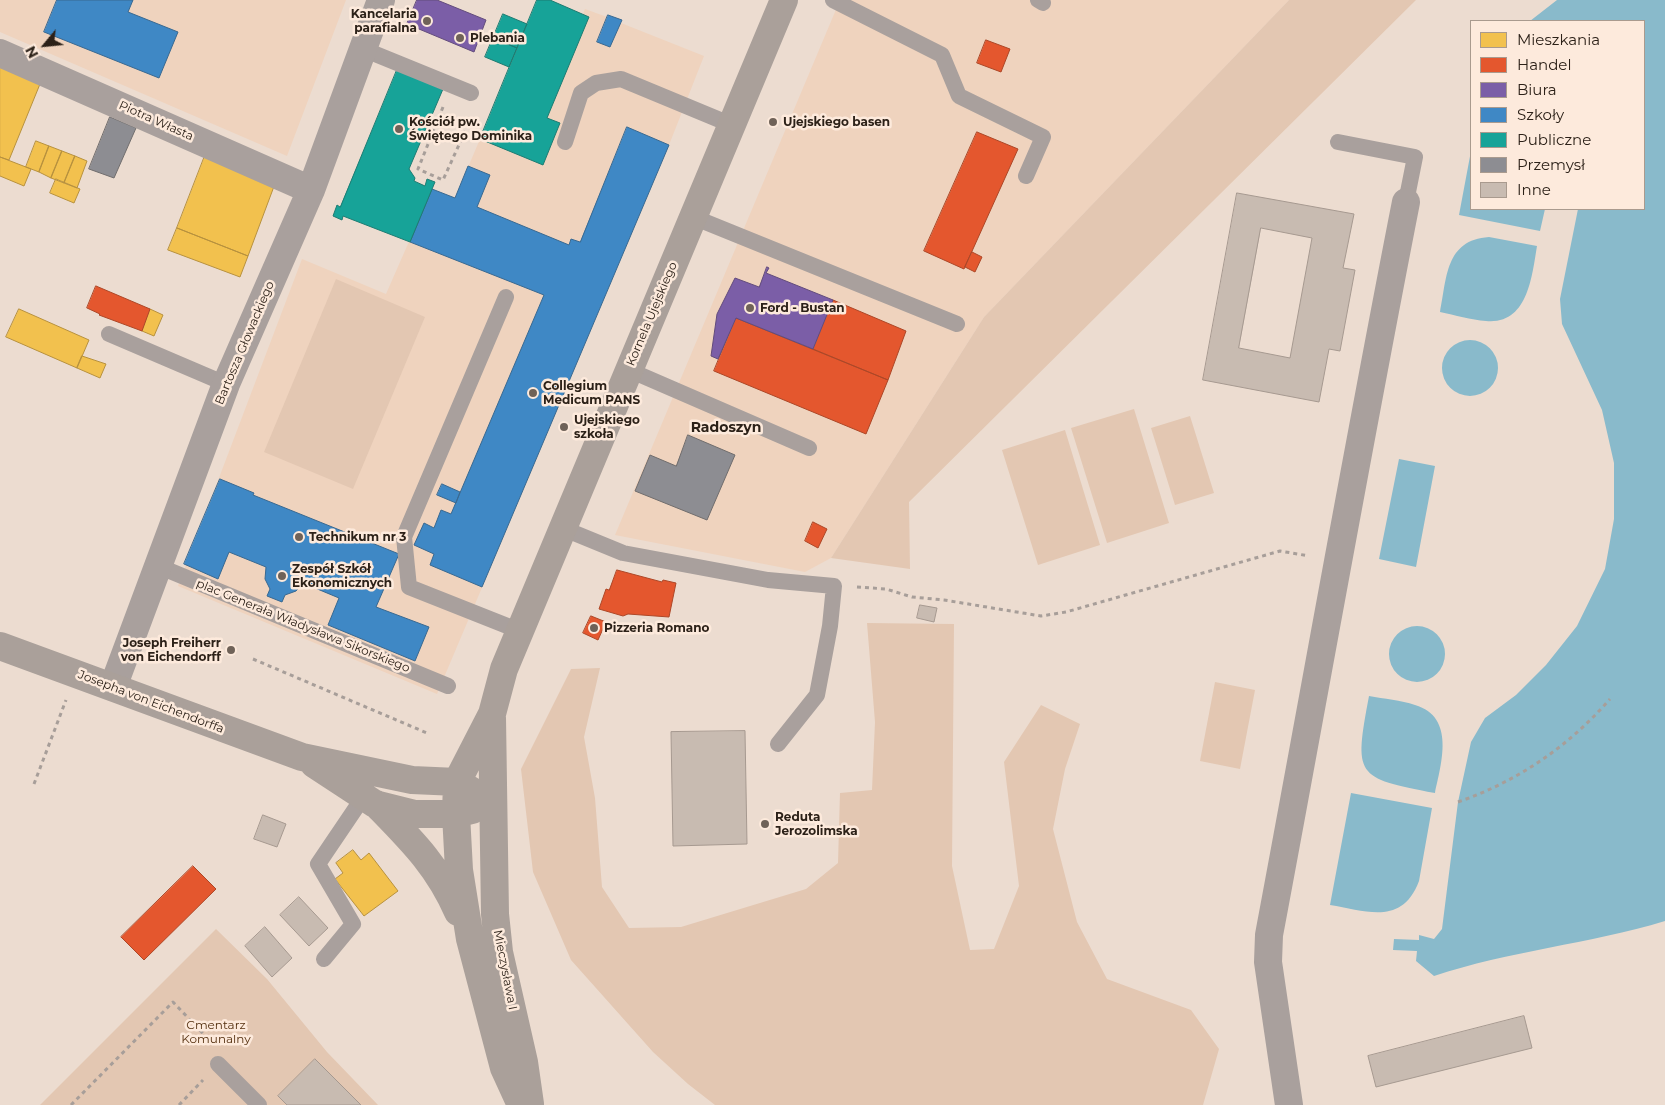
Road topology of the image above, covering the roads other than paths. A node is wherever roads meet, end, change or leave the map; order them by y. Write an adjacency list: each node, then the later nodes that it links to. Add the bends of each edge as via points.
1 (381, 0): 4 (street, Bartosza Głowackiego)
2 (784, 0): 7 (main road, Kornela Ujejskiego)
3 (834, 0): 10 (lane, via 942,55 959,96 1044,137)
4 (362, 49): 6 (lane); 11 (street, Bartosza Głowackiego)
5 (0, 53): 11 (street, Piotra Własta)
6 (471, 93)
7 (732, 125): 8 (lane, via 621,80 596,82 581,93); 13 (main road, Kornela Ujejskiego)
8 (565, 142)
9 (1338, 142): 12 (lane, via 1415,157)
10 (1026, 176)
11 (311, 190): 18 (street, Bartosza Głowackiego)
12 (1406, 202): 39 (street, via 1269,935 1268,962)
13 (693, 217): 15 (lane); 17 (main road, Kornela Ujejskiego)
14 (506, 297): 22 (lane, via 404,537 409,587)
15 (957, 324)
16 (109, 334): 18 (lane)
17 (629, 370): 19 (lane); 20 (main road, Kornela Ujejskiego)
18 (226, 384): 21 (street, Bartosza Głowackiego)
19 (809, 448)
20 (562, 528): 22 (main road, Kornela Ujejskiego); 27 (lane, via 623,553 768,580 834,586 817,695)
21 (158, 566): 24 (lane, plac Generała Władysława Sikorskiego); 25 (street, Bartosza Głowackiego)
22 (520, 631): 26 (main road, Kornela Ujejskiego, via 504,669)
23 (0, 646): 25 (main road, Josepha von Eichendorffa)
24 (448, 686)
25 (113, 687): 28 (main road, Josepha von Eichendorffa)
26 (492, 714): 29 (main road, Kornela Ujejskiego); 31 (main road, Kornela Ujejskiego)
27 (778, 744)
28 (302, 757): 29 (main road, Josepha von Eichendorffa, via 412,780); 30 (main road, Josepha von Eichendorffa)
29 (457, 782): 31 (main road, Josepha von Eichendorffa); 32 (main road, Kornela Ujejskiego)
30 (370, 800): 32 (main road, Josepha von Eichendorffa, via 415,814); 33 (main road, via 424,853 449,891); 34 (lane, via 318,864 353,924)
31 (493, 804): 32 (main road, Josepha von Eichendorffa); 38 (main road, Mieczysława I, via 499,952 524,1062)
32 (456, 814): 33 (main road, Mieczysława I, via 458,870)
33 (470, 939): 37 (main road, Mieczysława I, via 504,1068)
34 (324, 959)
35 (218, 1064): 36 (lane)
36 (259, 1105)
37 (521, 1105)
38 (530, 1105)
39 (1289, 1105)

